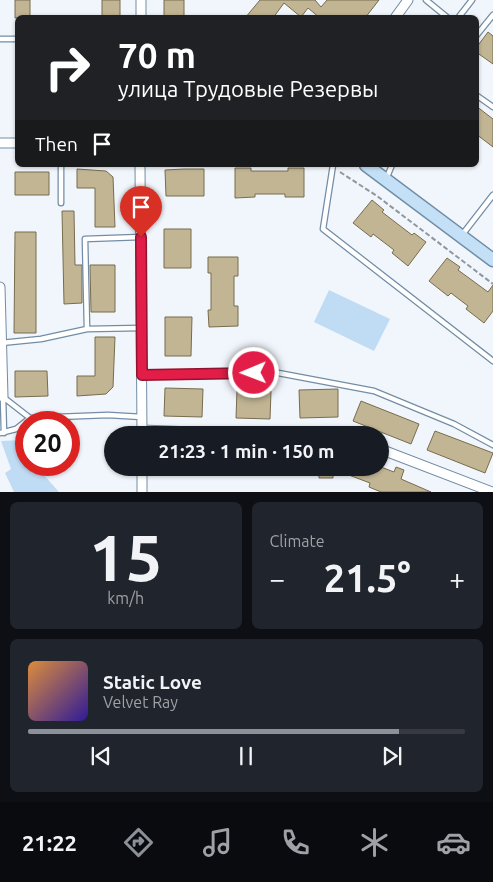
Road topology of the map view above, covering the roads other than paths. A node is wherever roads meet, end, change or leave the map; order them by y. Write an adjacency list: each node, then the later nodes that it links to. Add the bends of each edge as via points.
1 (141, 0): 5 (street)
2 (408, 0): 6 (street)
3 (426, 0): 7 (lane)
4 (472, 0): 8 (lane)
5 (141, 15)
6 (397, 15)
7 (444, 15)
8 (460, 15)
9 (493, 15): 10 (lane)
10 (487, 22): 11 (lane); 12 (lane)
11 (493, 26)
12 (479, 32)
13 (0, 39): 14 (lane)
14 (15, 39)
15 (479, 97): 16 (lane)
16 (493, 107)
17 (0, 143): 18 (street)
18 (15, 143)
19 (61, 167): 26 (lane)
20 (140, 167): 28 (street)
21 (333, 167): 34 (lane, via 323,229)
22 (369, 167): 24 (street)
23 (391, 167): 24 (lane)
24 (386, 179): 27 (street)
25 (493, 195): 27 (lane)
26 (61, 203)
27 (461, 236): 29 (street)
28 (141, 237): 31 (street); 32 (lane, via 85,239)
29 (493, 260)
30 (0, 287): 33 (street)
31 (142, 328): 32 (lane); 35 (street)
32 (87, 329): 33 (lane)
33 (1, 348): 36 (street)
34 (493, 361)
35 (142, 375): 39 (street); 43 (lane, via 273,372 374,391)
36 (2, 395): 37 (lane); 42 (lane)
37 (21, 411)
38 (80, 416): 39 (lane)
39 (142, 417): 40 (street)
40 (142, 426)
41 (15, 429): 42 (lane)
42 (2, 433)
43 (493, 444)
44 (389, 452): 47 (street)
45 (142, 476): 46 (street)
46 (142, 492)
47 (492, 492)

